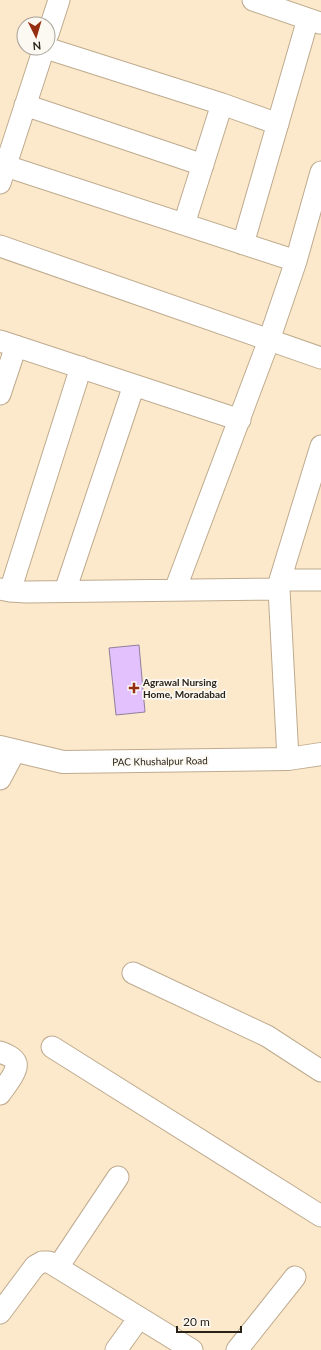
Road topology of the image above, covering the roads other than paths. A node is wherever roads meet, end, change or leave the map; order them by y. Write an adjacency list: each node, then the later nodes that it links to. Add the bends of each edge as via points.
1 (59, 0): 4 (street)
2 (253, 0): 3 (street)
3 (310, 15): 9 (street)
4 (54, 16)
5 (56, 51): 7 (street)
6 (42, 56): 8 (street)
7 (222, 104): 9 (street); 10 (street)
8 (25, 105): 10 (street); 12 (street)
9 (278, 124): 14 (street)
10 (203, 164): 13 (street)
11 (321, 172): 16 (street)
12 (3, 175): 13 (street)
13 (184, 224): 14 (street)
14 (243, 244): 16 (street)
15 (0, 246): 17 (street)
16 (296, 261): 17 (street)
17 (270, 340): 19 (street); 23 (street)
18 (8, 343): 20 (street); 22 (street)
19 (321, 358)
20 (81, 367): 21 (street); 27 (street)
21 (134, 385): 23 (street); 29 (street)
22 (0, 394)
23 (240, 420): 28 (street)
24 (321, 446): 26 (street)
25 (321, 580): 26 (street)
26 (280, 584): 28 (street); 32 (street)
27 (5, 590): 29 (street)
28 (175, 590): 29 (street)
29 (65, 591)
30 (8, 749): 32 (main road, PAC Khushalpur Road, via 63,762); 33 (street)
31 (321, 754): 32 (main road, PAC Khushalpur Road)
32 (288, 759)
33 (0, 779)
34 (133, 973): 37 (street, via 267,1036)
35 (52, 1047): 40 (street)
36 (0, 1052): 38 (street, via 13,1059 16,1069)
37 (321, 1071)
38 (0, 1094)
39 (118, 1177): 41 (street)
40 (320, 1212)
41 (58, 1267): 43 (street, via 49,1262 35,1266); 44 (street)
42 (296, 1277): 47 (street)
43 (0, 1314)
44 (139, 1318): 45 (street); 46 (street)
45 (116, 1350)
46 (192, 1350)
47 (237, 1350)

